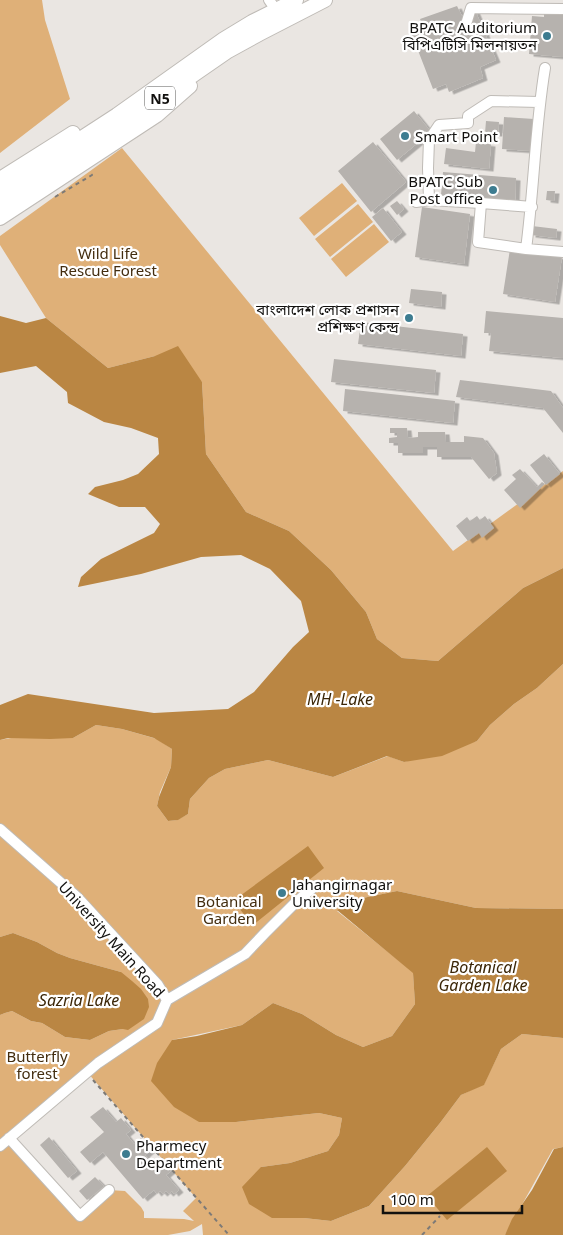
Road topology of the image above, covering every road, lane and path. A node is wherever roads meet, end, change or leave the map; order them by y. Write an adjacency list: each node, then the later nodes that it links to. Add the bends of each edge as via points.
1 (296, 0): 3 (highway, N5)
2 (325, 0): 6 (highway, N5)
3 (272, 5): 9 (highway, N5)
4 (563, 9): 5 (street, via 471,8)
5 (467, 22)
6 (212, 62): 15 (highway, N5); 17 (highway, via 157,115)
7 (545, 68): 8 (street)
8 (539, 102): 12 (street, via 491,101 468,116 468,123 439,125 429,140); 16 (street)
9 (117, 115): 10 (highway, via 75,132); 11 (highway, N5)
10 (0, 179)
11 (0, 191)
12 (429, 200): 13 (street); 14 (street)
13 (416, 202)
14 (481, 202): 16 (street); 18 (street, via 478,242)
15 (0, 204)
16 (532, 207): 18 (street)
17 (0, 218)
18 (526, 249): 19 (street)
19 (563, 252)
20 (0, 829): 22 (street, University Main Road, via 77,897 158,985)
21 (315, 886): 22 (street, via 245,954)
22 (167, 1000): 23 (street, University Main Road, via 157,1023)
23 (87, 1072): 24 (street, University Main Road); 28 (path)
24 (9, 1138): 25 (street, University Main Road); 26 (street, via 80,1216)
25 (0, 1146)
26 (109, 1190)
27 (440, 1216): 29 (path)
28 (229, 1235)
29 (422, 1235)

